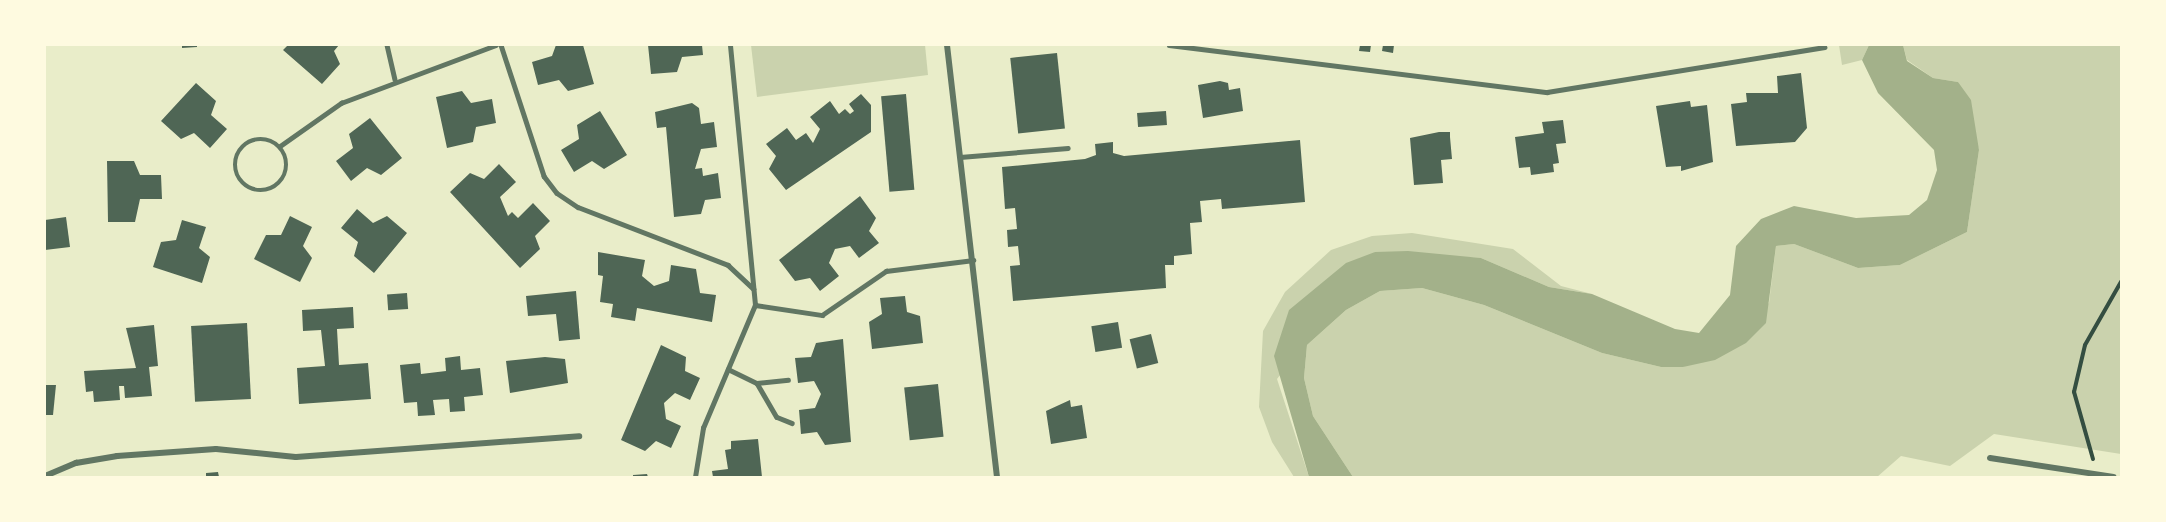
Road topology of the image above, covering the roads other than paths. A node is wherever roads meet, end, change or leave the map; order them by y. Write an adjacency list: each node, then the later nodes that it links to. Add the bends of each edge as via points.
1 (387, 45): 8 (lane)
2 (496, 45): 8 (lane)
3 (501, 45): 13 (lane, via 544,176 557,193 578,207 728,265)
4 (730, 45): 13 (lane)
5 (946, 45): 11 (street)
6 (1169, 45): 7 (lane, via 1547,92)
7 (1824, 47)
8 (395, 79): 9 (lane, via 341,103)
9 (280, 146): 9 (lane, via 263,138 242,147 235,160 241,182 262,191 281,182 287,161)
10 (1068, 148): 11 (lane)
11 (960, 157): 12 (street)
12 (973, 260): 14 (lane, via 886,271 822,315); 23 (street)
13 (754, 289): 14 (lane)
14 (755, 305): 15 (lane)
15 (728, 369): 17 (lane); 22 (lane, via 703,428)
16 (788, 380): 17 (lane)
17 (757, 383): 18 (lane, via 777,417)
18 (792, 423)
19 (579, 436): 21 (street, via 296,457 216,449 117,456 76,463)
20 (1989, 458): 24 (street)
21 (45, 476)
22 (695, 477)
23 (996, 477)
24 (2114, 477)

